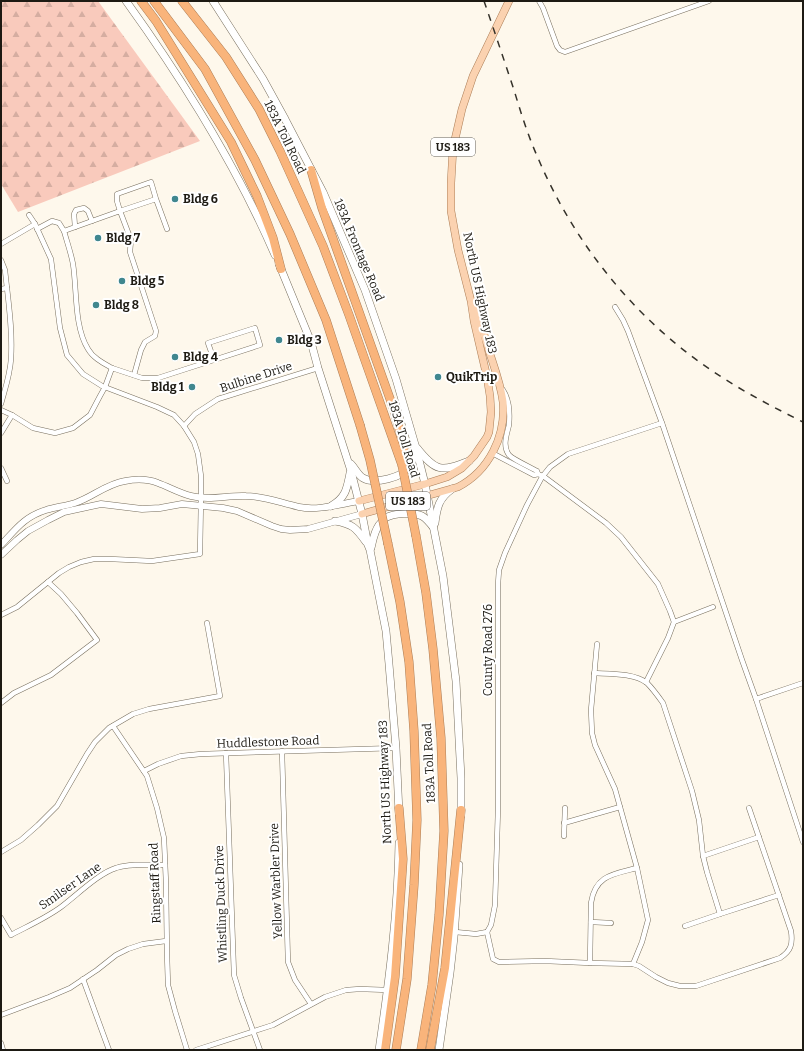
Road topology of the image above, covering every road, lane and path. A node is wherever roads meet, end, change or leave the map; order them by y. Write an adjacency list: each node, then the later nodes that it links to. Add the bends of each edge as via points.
1 (126, 1): 20 (main road, via 203,116 251,204)
2 (141, 1): 20 (highway, via 231,142 260,203)
3 (154, 1): 113 (highway, 183A Toll Road, bridge, via 205,69 255,160 290,234 326,320 370,460 400,602 409,662 414,732 417,820 414,885 407,979)
4 (182, 1): 42 (highway, 183A Toll Road, via 226,57 259,109 280,151 323,246)
5 (213, 1): 9 (main road, 183A Frontage Road, via 263,79)
6 (510, 1): 23 (main road, North US Highway 183 / US 183, via 473,76 453,148 451,211)
7 (539, 1): 8 (street, via 556,46 565,52)
8 (709, 1)
9 (311, 170): 38 (main road, 183A Frontage Road, via 365,290 396,379); 42 (highway, via 322,208 394,410 404,447)
10 (156, 199): 11 (street); 11 (street, via 151,182 117,194); 16 (street)
11 (120, 212): 13 (street); 28 (street, via 130,240 130,252 156,331 155,336 145,342 141,350)
12 (29, 215): 14 (street)
13 (92, 221): 15 (street); 15 (street, via 84,208 76,210)
14 (36, 226): 17 (street, via 52,221 59,223); 18 (street); 30 (street, via 51,259 60,328 67,355 83,374)
15 (75, 227): 17 (street)
16 (167, 229)
17 (64, 231): 26 (street, via 73,263 81,333 88,350)
18 (1, 244)
19 (1, 260): 21 (street)
20 (281, 269): 27 (main road, via 311,342)
21 (7, 288): 22 (street); 31 (street, via 11,360)
22 (1, 289)
23 (471, 301): 29 (main road, North US Highway 183 / US 183); 36 (main road, North US Highway 183 / US 183, via 490,396)
24 (615, 307): 34 (street, via 628,331)
25 (214, 360): 25 (street, via 260,345 255,328 208,343); 28 (street, via 158,378)
26 (112, 368): 28 (street); 30 (street)
27 (318, 368): 35 (street, Bulbine Drive, via 218,399 195,414); 40 (main road)
28 (134, 375)
29 (500, 385): 39 (main road, North US Highway 183 / US 183, via 503,408 501,427); 45 (street, via 505,393 509,415 505,442 507,451 512,458)
30 (105, 387): 33 (street, via 90,416 73,428 55,433 33,428); 35 (street, via 174,415)
31 (1, 404)
32 (1, 410): 33 (street)
33 (12, 415): 37 (street)
34 (662, 423): 45 (street, County Road 276, via 568,454); 69 (street)
35 (184, 426): 50 (street, via 198,454)
36 (489, 432): 39 (main road); 41 (main road, North US Highway 183 / US 183)
37 (1, 433)
38 (415, 446): 40 (main road, via 413,460 407,470 400,475 379,481 362,477); 41 (main road, via 431,464 442,468 452,468); 47 (main road, 183A Frontage Road)
39 (492, 453): 45 (street, via 534,475); 48 (main road, North US Highway 183 / US 183, via 474,476)
40 (347, 458): 44 (main road)
41 (470, 461): 47 (main road, North US Highway 183 / US 183, via 447,477)
42 (402, 465): 114 (highway, 183A Toll Road, bridge, via 426,593 433,650 441,738 444,830 432,985)
43 (1, 468): 46 (street)
44 (351, 471): 51 (main road); 53 (main road, via 346,492)
45 (540, 475): 63 (street, via 621,537 658,584); 96 (street, County Road 276, via 499,570 495,905)
46 (7, 481)
47 (425, 484): 49 (main road, 183A Frontage Road); 51 (main road, North US Highway 183 / US 183)
48 (454, 488): 49 (main road, North US Highway 183 / US 183); 56 (main road, US 183, via 444,495 438,506)
49 (427, 496): 54 (main road, North US Highway 183 / US 183); 56 (main road, 183A Frontage Road)
50 (201, 498): 52 (street); 53 (street, via 246,496 271,499 300,507); 57 (street, via 174,491 157,482 125,480 107,486 81,501 46,510 28,518)
51 (359, 501): 53 (street); 54 (main road, North US Highway 183)
52 (201, 505): 55 (street, via 237,511 281,529 308,529); 59 (street, via 182,504 142,509 101,504 71,510 28,531); 60 (street, via 200,554 152,561 94,559 69,567)
53 (331, 506)
54 (362, 514): 55 (street); 58 (main road, North US Highway 183)
55 (335, 521): 58 (main road, via 353,526)
56 (434, 529): 58 (main road, via 427,520 413,513 385,518 374,533); 80 (main road, US 183, via 444,576 456,681)
57 (1, 545)
58 (369, 548): 72 (main road, North US Highway 183, via 386,631)
59 (1, 555)
60 (48, 582): 62 (street, via 17,607); 70 (street, via 61,594 97,640 51,675 14,693)
61 (713, 607): 63 (street)
62 (1, 615)
63 (674, 622): 67 (street)
64 (207, 623): 71 (street, via 220,696 149,709 133,714)
65 (597, 644): 66 (street)
66 (594, 673): 67 (street, via 631,676); 76 (street, via 592,733)
67 (646, 682): 86 (street, via 663,703 692,791 699,820)
68 (803, 683): 69 (street)
69 (756, 699): 84 (street)
70 (1, 704)
71 (113, 726): 75 (street, Ringstaff Road); 85 (street, via 95,742 57,806 21,840)
72 (396, 748): 73 (street, Huddlestone Road); 77 (main road, North US Highway 183)
73 (282, 751): 74 (street, Huddlestone Road); 102 (street, Yellow Warbler Drive, via 288,962 295,980)
74 (226, 753): 75 (street, Huddlestone Road, via 181,756); 104 (street, Whistling Duck Drive, via 234,974)
75 (144, 771): 87 (street, Ringstaff Road, via 164,838)
76 (620, 807): 81 (street); 88 (street)
77 (399, 808): 101 (main road, North US Highway 183, via 396,903); 112 (highway, via 403,859 395,977)
78 (565, 808): 81 (street)
79 (749, 808): 83 (street)
80 (461, 810): 95 (main road, US 183); 115 (highway, via 445,968)
81 (564, 823): 82 (street)
82 (564, 836)
83 (759, 837): 86 (street); 89 (street)
84 (803, 842)
85 (1, 852)
86 (703, 856): 90 (street)
87 (165, 865): 91 (street, Smilser Lane, via 130,866 102,874 60,907 11,935); 97 (street, Ringstaff Road)
88 (637, 868): 92 (street, via 601,881 592,895); 99 (street, via 648,920)
89 (779, 896): 90 (street); 99 (street, via 792,940 786,954 780,958 696,986 668,983)
90 (720, 914): 94 (street)
91 (1, 918)
92 (591, 922): 93 (street); 98 (street)
93 (611, 923)
94 (685, 926)
95 (455, 932): 96 (street); 116 (main road, US 183)
96 (487, 932): 98 (street, via 495,961)
97 (166, 941): 100 (street, via 128,949); 108 (street, Ringstaff Road, via 168,985)
98 (590, 963): 99 (street)
99 (633, 964)
100 (83, 979): 103 (street, via 70,988); 107 (street)
101 (388, 990): 102 (street, via 346,990); 111 (main road, North US Highway 183)
102 (311, 1004): 104 (street, via 273,1025)
103 (1, 1015)
104 (254, 1031): 109 (street); 110 (street, Whistling Duck Drive)
105 (1, 1043): 106 (street)
106 (4, 1050)
107 (109, 1050)
108 (187, 1050)
109 (196, 1050)
110 (260, 1050)
111 (378, 1050)
112 (385, 1050)
113 (396, 1050)
114 (421, 1050)
115 (430, 1050)
116 (438, 1050)

